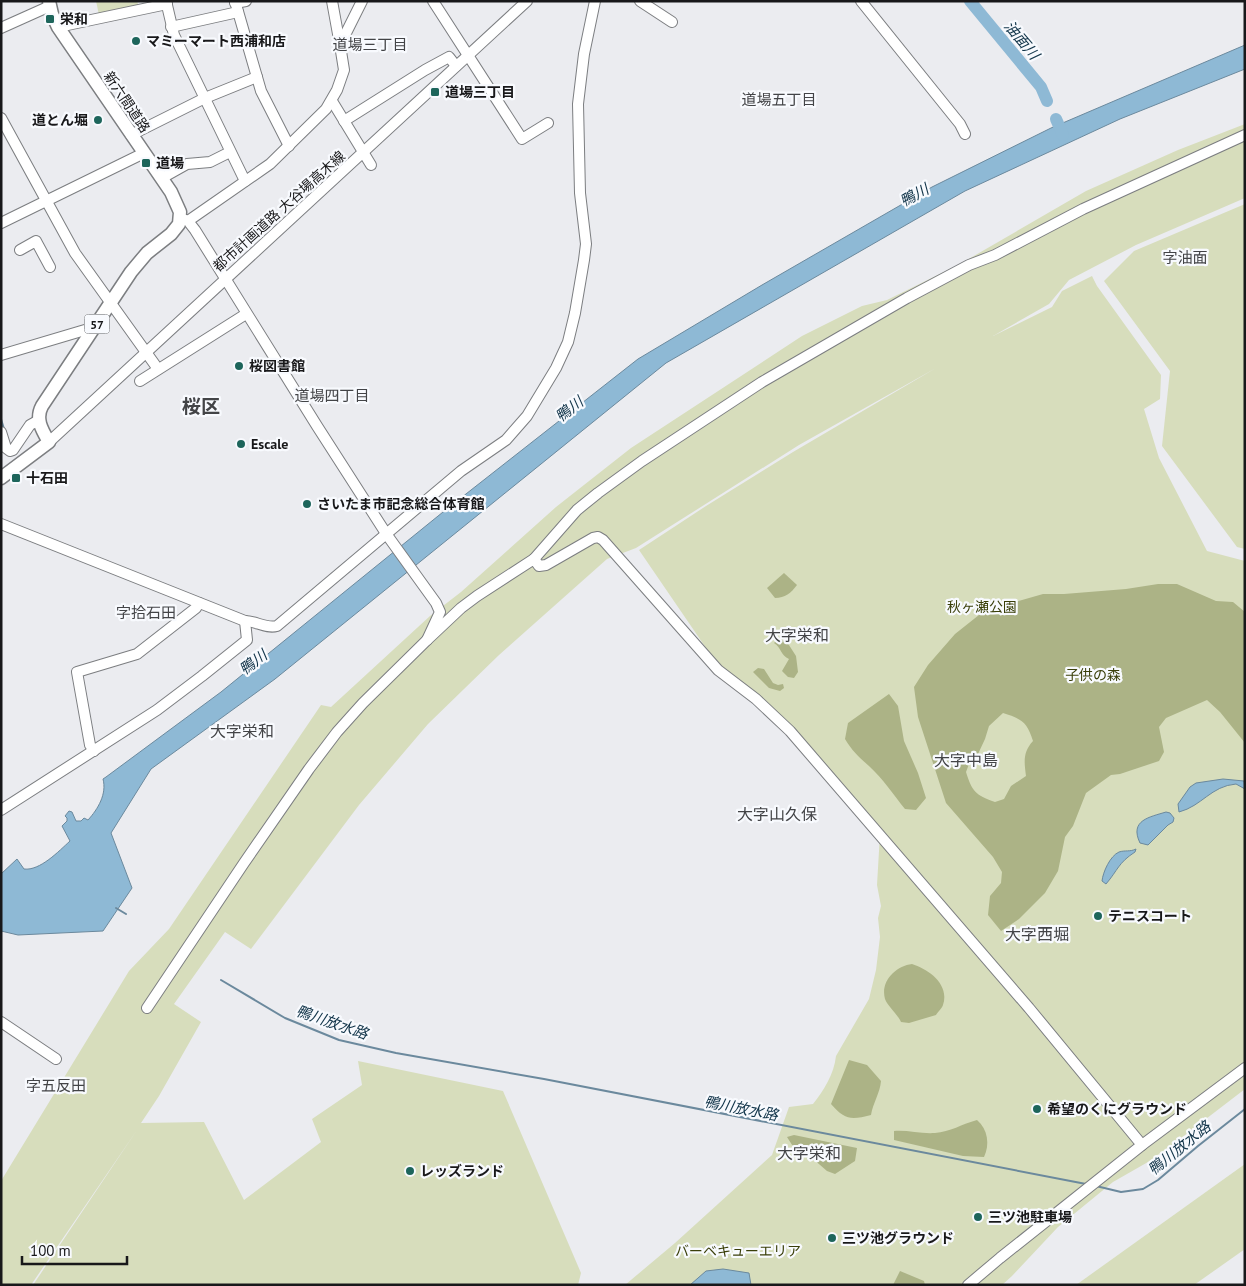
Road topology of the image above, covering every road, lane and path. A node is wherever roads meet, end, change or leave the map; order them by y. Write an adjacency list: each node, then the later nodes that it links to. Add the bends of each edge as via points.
1 (332, 1): 15 (street)
2 (362, 1): 15 (street)
3 (433, 1): 16 (street)
4 (527, 1): 16 (street, 都市計画道路 大谷場高木線)
5 (595, 1): 52 (street, via 578,104 585,252 568,342 527,416 506,440 461,471)
6 (640, 1): 11 (street)
7 (861, 1): 24 (street, via 960,124)
8 (167, 2): 12 (street); 13 (street)
9 (49, 4): 12 (main road, 新六間道路); 14 (street)
10 (238, 4): 13 (street); 18 (street)
11 (672, 22)
12 (58, 27): 25 (main road, 新六間道路)
13 (171, 27): 19 (street)
14 (1, 28)
15 (340, 45): 20 (street, via 344,70)
16 (467, 55): 17 (street, 都市計画道路 大谷場高木線); 23 (street, via 522,139)
17 (456, 66): 22 (street, via 449,57); 29 (street, 都市計画道路 大谷場高木線)
18 (257, 77): 19 (street); 27 (street)
19 (205, 98): 25 (street); 28 (street)
20 (332, 100): 22 (street); 27 (street)
21 (1, 118): 34 (street)
22 (344, 121): 29 (street)
23 (548, 123)
24 (964, 134)
25 (131, 135): 30 (main road, 新六間道路)
26 (1245, 135): 53 (street, via 969,265 762,382 598,493 577,510)
27 (290, 146): 33 (street)
28 (230, 152): 32 (street, via 210,162 187,164); 33 (street)
29 (364, 152): 31 (street); 39 (street, 都市計画道路 大谷場高木線)
30 (144, 153): 32 (main road, 新六間道路); 34 (street)
31 (372, 165)
32 (162, 178): 35 (main road, 新六間道路)
33 (245, 181): 35 (street)
34 (47, 201): 36 (street); 40 (street, via 75,253)
35 (184, 220): 39 (street, via 195,230); 40 (main road, 57, via 140,260)
36 (1, 223)
37 (20, 250): 38 (street, via 36,241)
38 (50, 267)
39 (225, 279): 41 (street); 43 (street, 都市計画道路 大谷場高木線)
40 (110, 303): 42 (main road, 57); 43 (street)
41 (246, 314): 45 (street); 52 (street, via 252,332)
42 (95, 327): 44 (street); 47 (main road, 57, via 42,406)
43 (147, 352): 45 (street); 49 (street, 都市計画道路 大谷場高木線)
44 (1, 354)
45 (158, 369): 46 (street)
46 (140, 381)
47 (39, 420): 48 (street, via 30,425 10,451); 49 (main road)
48 (1, 432)
49 (49, 442): 50 (main road)
50 (1, 478)
51 (1, 524): 54 (street)
52 (388, 536): 55 (street, via 277,626 272,628); 56 (street, via 440,612)
53 (534, 559): 56 (street, via 477,596); 63 (street, via 539,566 546,565 593,538 603,540 718,670 772,712 796,738 1029,1008)
54 (199, 603): 55 (street); 57 (street, via 137,654 77,672 90,745)
55 (245, 621): 57 (street, via 247,640 157,710)
56 (426, 640): 59 (street, via 363,703 315,761)
57 (94, 750): 58 (street)
58 (1, 810)
59 (147, 1008)
60 (1, 1022): 61 (street)
61 (56, 1059)
62 (1245, 1068): 63 (street)
63 (1142, 1145): 64 (street)
64 (968, 1285)

